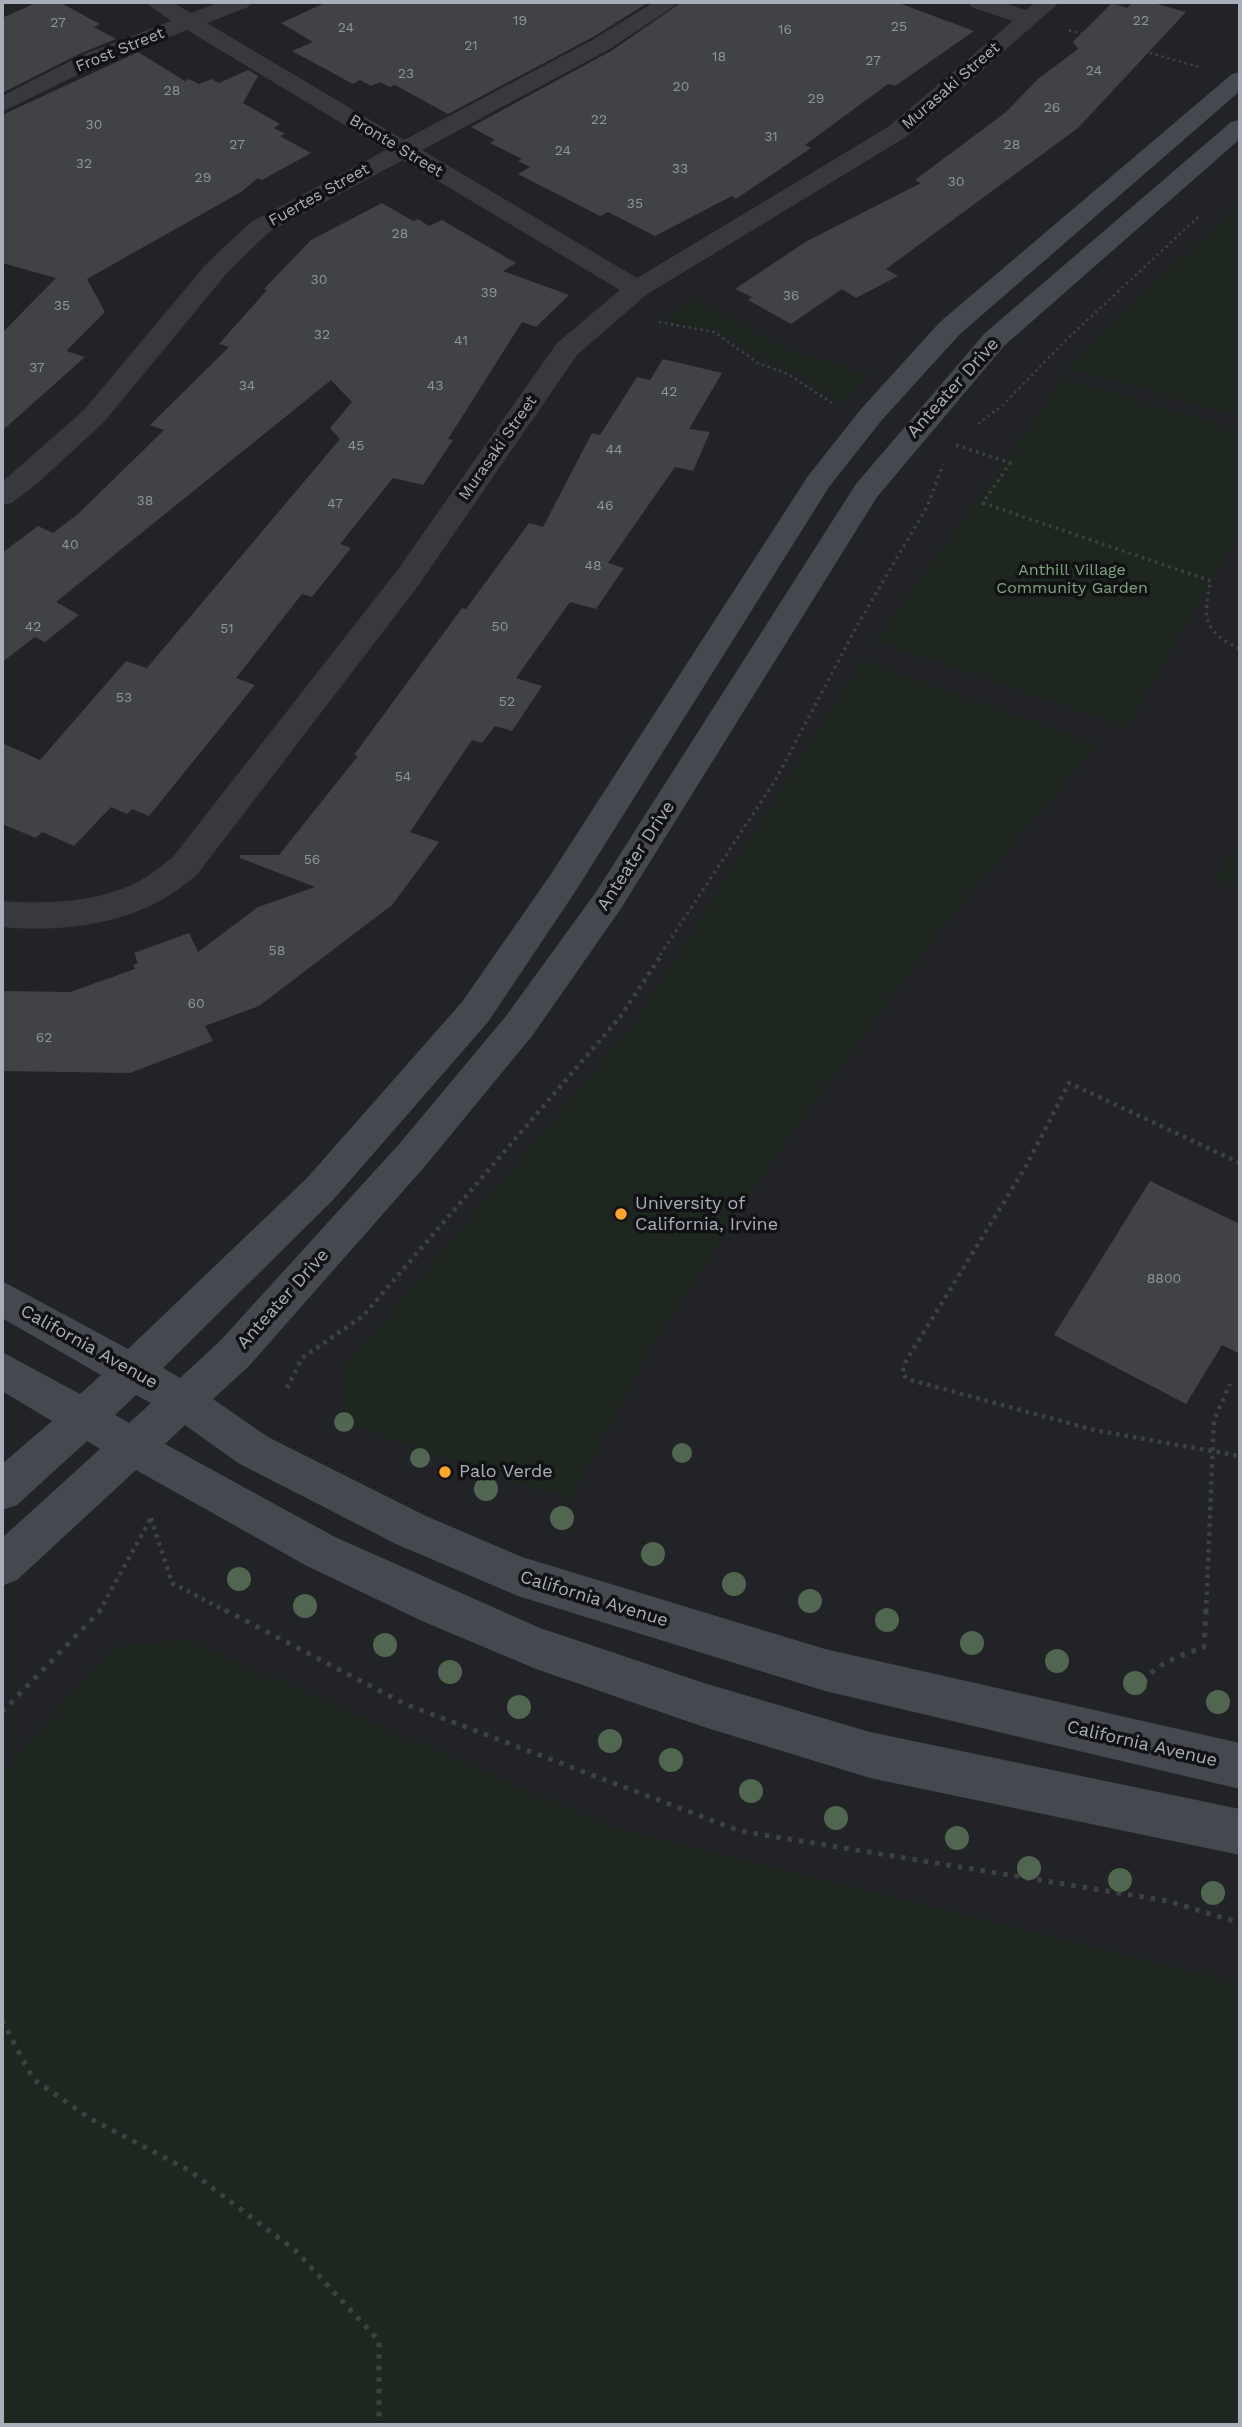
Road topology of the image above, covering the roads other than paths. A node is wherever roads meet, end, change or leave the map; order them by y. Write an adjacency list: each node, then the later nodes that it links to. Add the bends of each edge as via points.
1 (156, 2): 6 (street, Bronte Street)
2 (240, 2): 6 (street, Frost Street)
3 (669, 2): 10 (street, Fuertes Street, via 603,44)
4 (979, 2): 5 (street)
5 (1039, 10): 11 (street, Murasaki Street, via 897,132)
6 (191, 22): 8 (street, Frost Street, via 90,60); 10 (street, Bronte Street)
7 (1240, 79): 16 (main road, via 950,328 871,415 818,482 570,873 475,1012 320,1189)
8 (2, 105)
9 (1240, 127): 17 (main road, Anteater Drive, via 995,339 914,430 852,512 608,901 519,1026 413,1154 234,1353)
10 (402, 150): 11 (street, Bronte Street); 12 (street, Fuertes Street, via 287,210 233,249 106,404)
11 (637, 289): 13 (street, Murasaki Street, via 567,349 407,579 184,867 150,891 115,905)
12 (2, 496)
13 (2, 914)
14 (2, 1298): 16 (main road, California Avenue)
15 (2, 1370): 18 (main road)
16 (134, 1371): 17 (main road, California Avenue); 18 (main road)
17 (184, 1401): 19 (main road, Anteater Drive); 22 (main road, California Avenue, via 253,1450 411,1530 518,1576 825,1670)
18 (84, 1418): 19 (main road); 20 (main road)
19 (134, 1447): 21 (main road, Anteater Drive); 23 (main road, via 320,1551 536,1648 870,1755)
20 (2, 1491)
21 (2, 1566)
22 (1240, 1766)
23 (1240, 1832)

